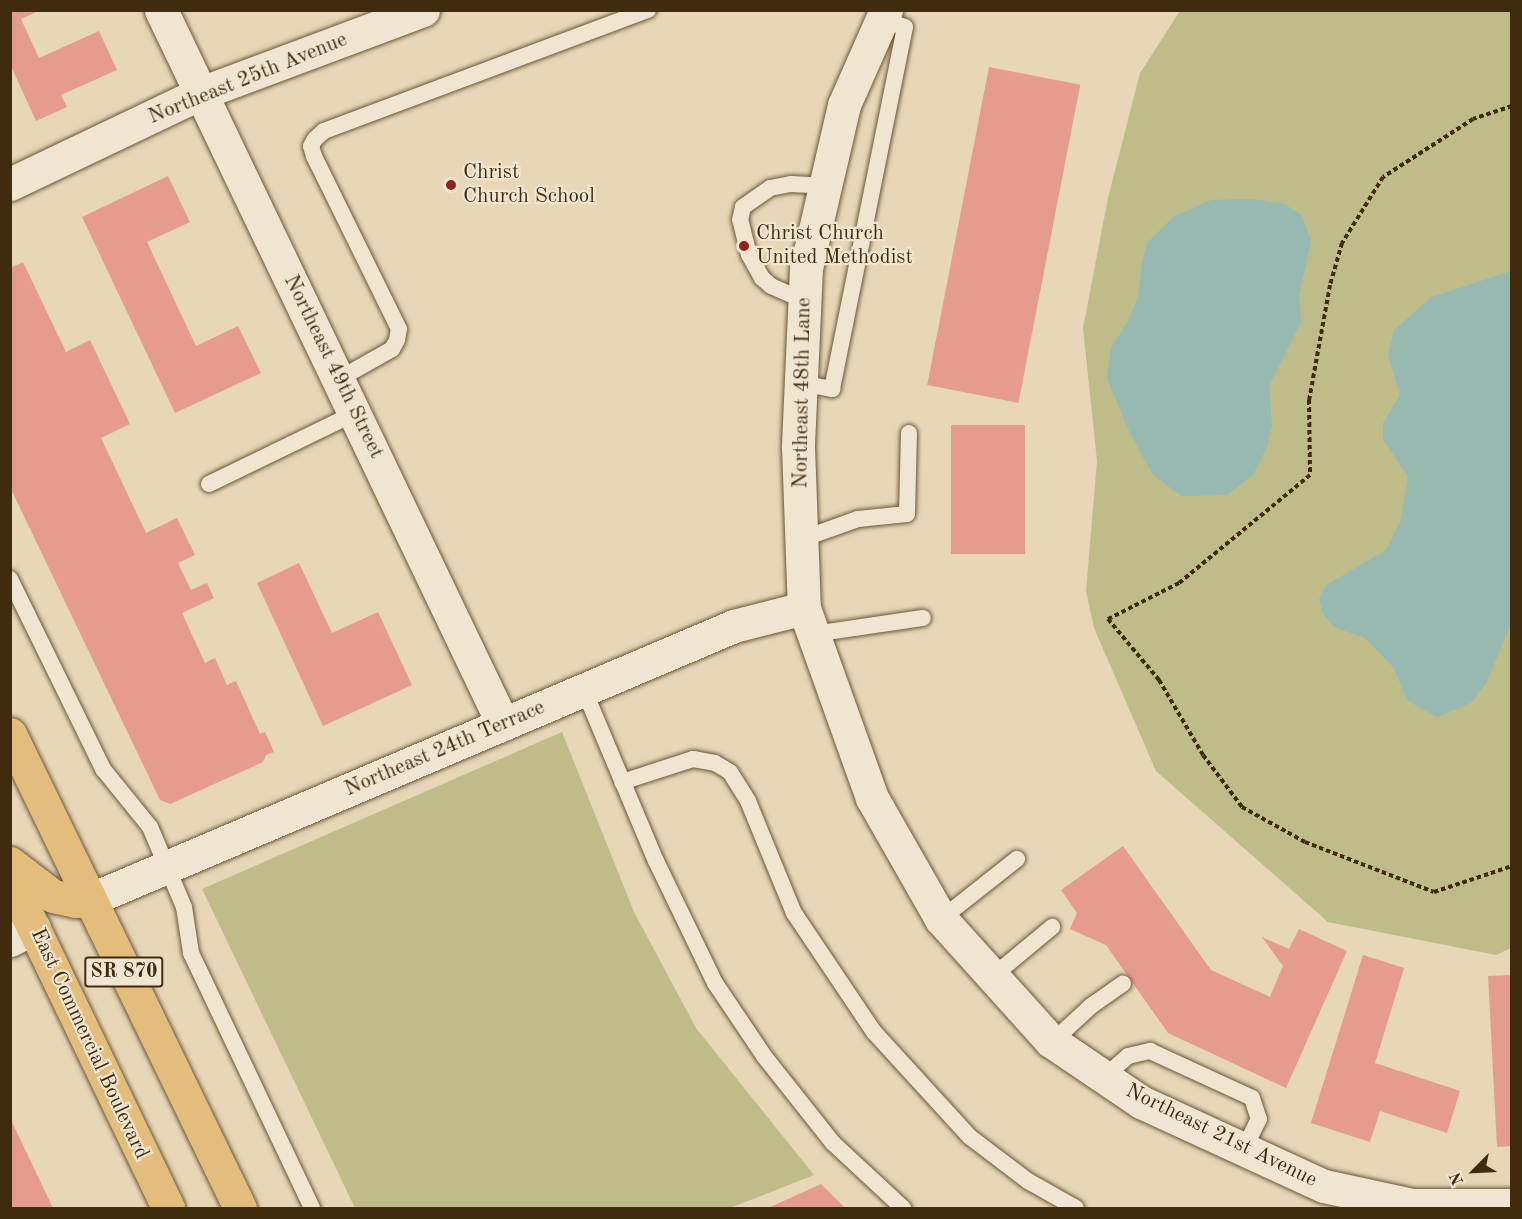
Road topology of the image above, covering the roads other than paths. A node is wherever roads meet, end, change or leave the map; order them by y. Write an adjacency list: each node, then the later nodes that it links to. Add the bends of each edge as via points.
1 (161, 10): 5 (street, Northeast 49th Street)
2 (423, 10): 5 (street, Northeast 25th Avenue)
3 (648, 10): 9 (lane, via 324,131 315,139 311,146 314,156 399,329 392,349)
4 (884, 15): 7 (street, Northeast 48th Lane, via 844,105); 10 (lane, via 905,27 832,388)
5 (201, 93): 6 (street, Northeast 25th Avenue); 9 (street, Northeast 49th Street)
6 (10, 184)
7 (825, 186): 8 (street, Northeast 48th Lane, via 806,268); 8 (lane, via 791,184 770,188 743,207 740,220 749,255 762,278)
8 (805, 301): 10 (street, Northeast 48th Lane)
9 (339, 379): 11 (street, Northeast 49th Street)
10 (801, 383): 14 (street, Northeast 48th Lane, via 798,447)
11 (355, 413): 13 (lane); 19 (street, Northeast 49th Street)
12 (909, 433): 14 (lane, via 907,514 858,519)
13 (209, 484)
14 (802, 539): 17 (street, Northeast 48th Lane)
15 (10, 579): 24 (lane, via 103,769 150,827)
16 (923, 618): 17 (lane)
17 (809, 621): 18 (street, Northeast 24th Terrace, via 734,626); 27 (street, Northeast 21st Avenue, via 872,798)
18 (584, 690): 19 (street, Northeast 24th Terrace); 21 (lane)
19 (504, 724): 24 (street, Northeast 24th Terrace)
20 (10, 734): 26 (main road, SR 870)
21 (622, 782): 39 (lane, via 721,992 764,1056 833,1143); 40 (lane, via 693,759 716,763 730,772 748,801 794,913 874,1032 970,1137 1028,1181)
22 (1017, 859): 27 (lane)
23 (10, 863): 26 (main road, via 53,896)
24 (169, 867): 26 (street, Northeast 24th Terrace); 38 (lane, via 184,908 190,953)
25 (10, 879): 29 (main road, East Commercial Boulevard / SR 870)
26 (89, 900): 37 (main road, SR 870)
27 (941, 919): 30 (street, Northeast 21st Avenue)
28 (1052, 927): 30 (lane)
29 (22, 934): 36 (main road, East Commercial Boulevard / SR 870)
30 (993, 976): 32 (street, Northeast 21st Avenue)
31 (1123, 984): 32 (lane, via 1091,1006)
32 (1052, 1042): 33 (street, Northeast 21st Avenue)
33 (1104, 1077): 34 (street, Northeast 21st Avenue, via 1141,1102); 34 (lane, via 1128,1056 1150,1051 1252,1098 1259,1119)
34 (1244, 1149): 35 (street, Northeast 21st Avenue, via 1323,1186 1413,1205)
35 (1512, 1205)
36 (168, 1209)
37 (240, 1209)
38 (312, 1209)
39 (903, 1209)
40 (1076, 1209)

